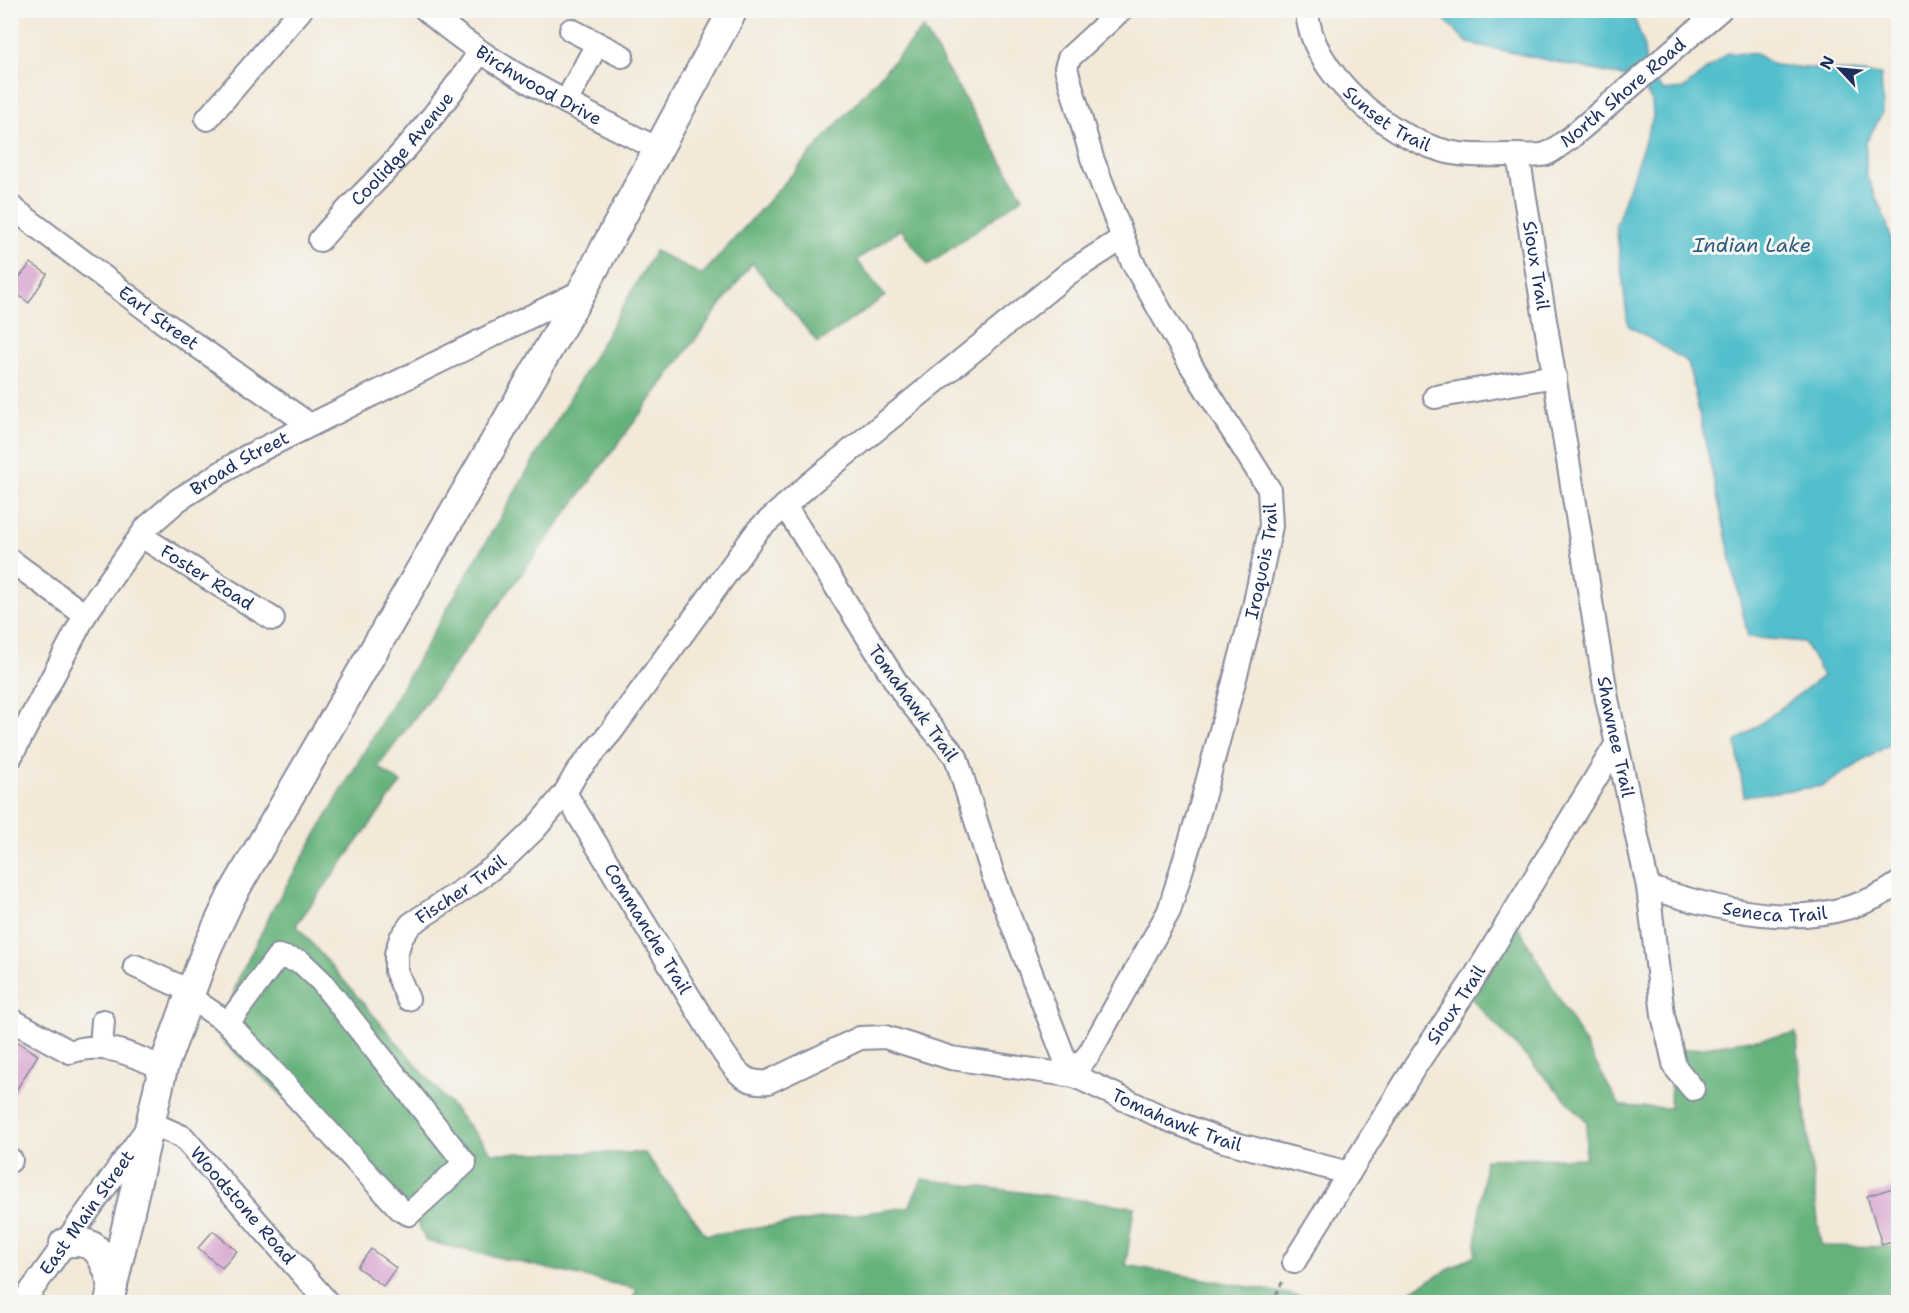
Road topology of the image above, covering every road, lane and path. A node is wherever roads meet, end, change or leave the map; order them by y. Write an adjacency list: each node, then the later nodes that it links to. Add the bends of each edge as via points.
1 (301, 10): 12 (street)
2 (426, 10): 9 (street, Birchwood Drive)
3 (733, 10): 13 (main road)
4 (1121, 10): 16 (street, Iroquois Trail, via 1069,58 1066,68 1092,158)
5 (1307, 10): 14 (street, Sunset Trail, via 1326,63 1359,103 1387,123 1440,150 1466,155)
6 (1720, 10): 14 (street, North Shore Road, via 1569,139 1545,154)
7 (571, 30): 8 (street)
8 (597, 44): 10 (street); 11 (street)
9 (480, 52): 11 (street, Birchwood Drive); 17 (street, Coolidge Avenue, via 399,156)
10 (622, 56)
11 (566, 102): 13 (street, Birchwood Drive)
12 (207, 119)
13 (660, 150): 18 (main road)
14 (1518, 155): 19 (street, Sioux Trail)
15 (10, 206): 21 (street, Earl Street, via 163,322)
16 (1123, 238): 22 (street, via 1069,273); 40 (street, Iroquois Trail, via 1185,355 1269,489 1271,526 1254,607 1169,910 1089,1054)
17 (320, 240)
18 (582, 291): 21 (street, Broad Street); 33 (main road, via 253,857)
19 (1555, 376): 20 (street); 27 (street, Shawnee Trail)
20 (1435, 397)
21 (310, 425): 23 (street, Broad Street, via 246,457 178,500)
22 (785, 506): 29 (street, via 739,554); 40 (street, Tomahawk Trail, via 905,696 956,757 993,875)
23 (141, 536): 25 (street, Broad Street); 26 (street, Foster Road)
24 (10, 560): 25 (street)
25 (85, 615): 28 (street, Broad Street)
26 (273, 619)
27 (1616, 745): 31 (street, Shawnee Trail); 43 (street, Sioux Trail, via 1472,983)
28 (10, 758)
29 (565, 792): 34 (street, Fischer Trail, via 504,859 411,924 396,954 396,971); 40 (street, Commanche Trail, via 721,1050 743,1078 768,1082 860,1038 877,1035 951,1058)
30 (1899, 885): 31 (street, Seneca Trail, via 1859,905 1800,916 1740,911)
31 (1648, 887): 41 (street, Shawnee Trail, via 1663,1015 1675,1067)
32 (135, 966): 33 (street)
33 (189, 993): 37 (street); 39 (main road)
34 (408, 999)
35 (10, 1019): 38 (street, via 70,1052)
36 (104, 1021): 38 (street)
37 (228, 1023): 37 (street, via 278,956 301,962 321,981 465,1163 409,1214 401,1210)
38 (101, 1047): 39 (street)
39 (163, 1068): 42 (main road)
40 (1071, 1075): 43 (street, Tomahawk Trail, via 1224,1141)
41 (1693, 1089)
42 (151, 1124): 44 (street, East Main Street); 46 (main road); 48 (street, Woodstone Road, via 183,1137)
43 (1349, 1173): 45 (street, Sioux Trail)
44 (64, 1244): 46 (main road, via 79,1241 101,1253); 47 (street, East Main Street)
45 (1294, 1262): 49 (path)
46 (111, 1294)
47 (23, 1302)
48 (327, 1302)
49 (1272, 1302)

